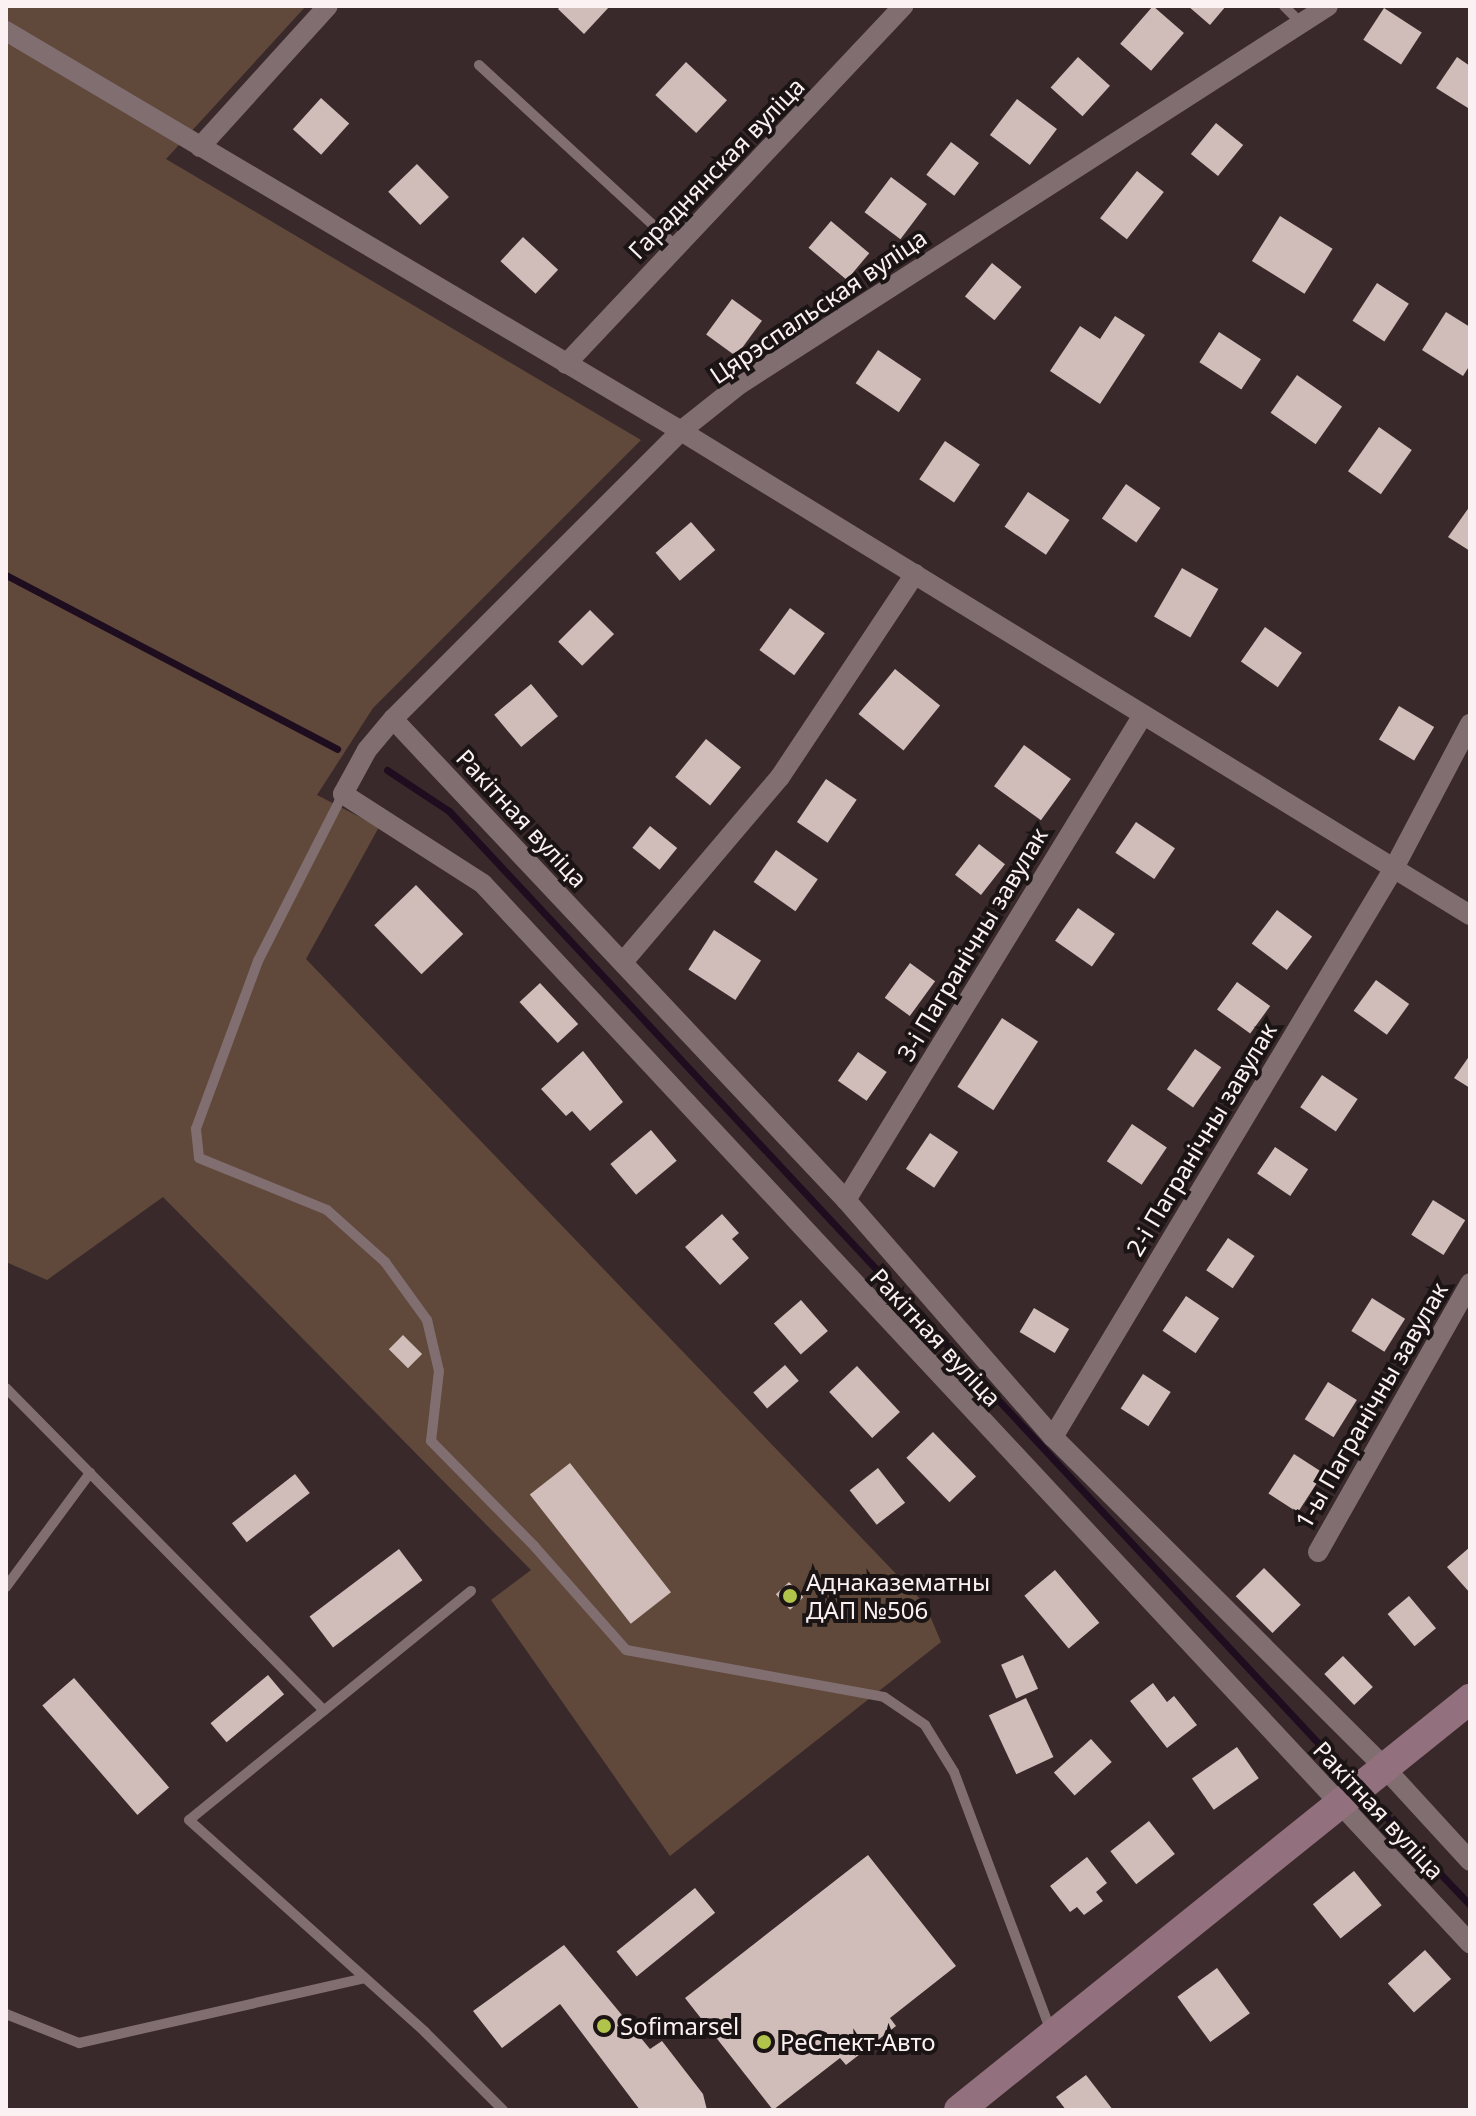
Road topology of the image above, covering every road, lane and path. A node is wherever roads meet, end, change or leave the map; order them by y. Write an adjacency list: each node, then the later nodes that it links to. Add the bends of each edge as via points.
1 (328, 6): 8 (street)
2 (903, 6): 9 (street, Гараднянская вуліца)
3 (1284, 6): 5 (lane)
4 (1328, 6): 5 (street, Цярэспальская вуліца)
5 (1300, 22): 11 (street, Цярэспальская вуліца, via 740,384)
6 (6, 31): 8 (street)
7 (479, 65): 9 (lane)
8 (200, 147): 10 (street)
9 (676, 246): 10 (street, Гараднянская вуліца)
10 (566, 364): 11 (street)
11 (681, 431): 12 (street); 14 (street, Цярэспальская вуліца)
12 (915, 574): 13 (street); 19 (street, via 780,777)
13 (1143, 715): 17 (street); 20 (street, 3-і Пагранічны завулак)
14 (393, 719): 16 (street, Цярэспальская вуліца, via 367,750); 19 (street, Ракітная вуліца)
15 (1470, 724): 17 (street, 2-і Пагранічны завулак)
16 (343, 794): 31 (street, Ракітная вуліца, via 483,884); 36 (lane, via 258,961 196,1129 199,1158 327,1210 385,1262 427,1320 439,1371 431,1441 626,1650 884,1697 925,1725 954,1772)
17 (1394, 868): 18 (street); 23 (street, 2-і Пагранічны завулак)
18 (1470, 915)
19 (623, 962): 20 (street, Ракітная вуліца)
20 (846, 1200): 23 (street, Ракітная вуліца)
21 (1470, 1283): 25 (street, 1-ы Пагранічны завулак)
22 (6, 1388): 24 (lane)
23 (1053, 1437): 30 (street, Ракітная вуліца)
24 (90, 1473): 26 (lane); 29 (lane)
25 (1318, 1552)
26 (6, 1587)
27 (471, 1591): 29 (lane)
28 (1470, 1699): 30 (street)
29 (324, 1710): 34 (lane, via 189,1820)
30 (1383, 1766): 31 (street); 32 (street, Ракітная вуліца)
31 (1337, 1804): 33 (street, Ракітная вуліца); 36 (street)
32 (1470, 1861)
33 (1470, 1943)
34 (365, 1978): 35 (lane, via 79,2043); 37 (lane)
35 (6, 2014)
36 (1052, 2034): 38 (street)
37 (503, 2110)
38 (959, 2110)

